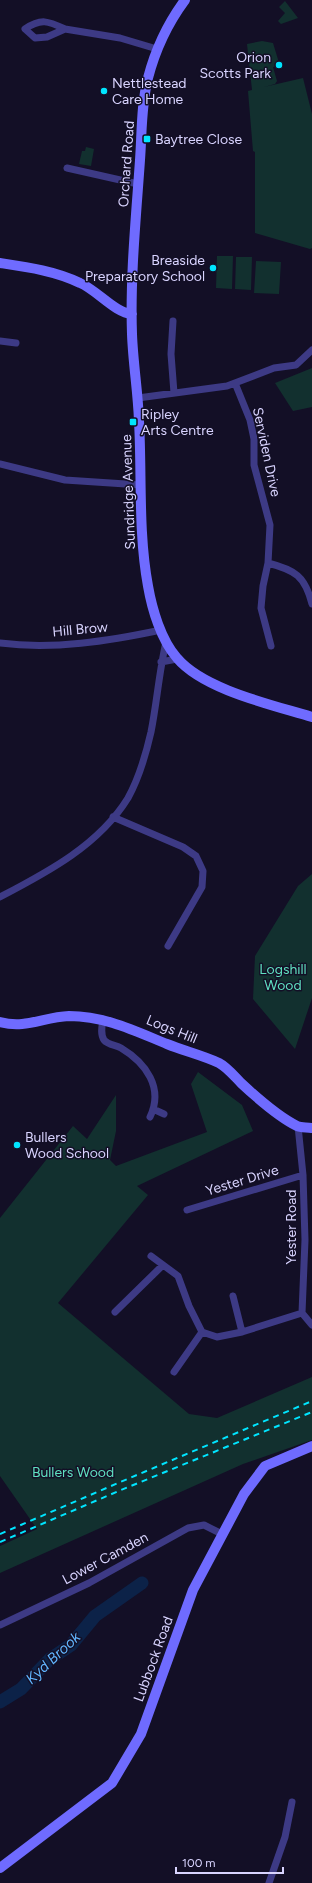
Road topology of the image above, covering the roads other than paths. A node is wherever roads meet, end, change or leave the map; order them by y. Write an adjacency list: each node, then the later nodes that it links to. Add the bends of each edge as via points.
1 (185, 0): 3 (street, Orchard Road)
2 (65, 29): 2 (street, via 47,37 35,38 25,29 35,22 50,21); 3 (street, via 120,38)
3 (157, 49): 5 (street, Orchard Road, via 144,99)
4 (67, 168): 5 (street)
5 (138, 184): 7 (street, Orchard Road)
6 (0, 263): 7 (street, via 36,269 76,281 124,313)
7 (132, 314): 14 (street, Sundridge Avenue)
8 (173, 321): 13 (street, via 171,354)
9 (0, 341): 10 (street)
10 (16, 343)
11 (312, 350): 12 (street, via 296,365 274,368)
12 (235, 383): 13 (street); 17 (street, Serviden Drive, via 250,420 254,439 254,465 270,525)
13 (174, 393): 14 (street)
14 (138, 398): 16 (street, Sundridge Avenue)
15 (0, 464): 16 (street, via 65,480)
16 (141, 485): 19 (street, Sundridge Avenue, via 144,560 148,588)
17 (268, 563): 18 (street, via 287,568 298,577 308,588); 22 (street, Serviden Drive, via 261,608)
18 (312, 604)
19 (161, 630): 20 (street, Sundridge Avenue); 21 (street, Hill Brow, via 83,642 44,645)
20 (166, 642): 23 (street, Sundridge Avenue); 24 (street)
21 (0, 643)
22 (271, 646)
23 (177, 659): 24 (street); 25 (street, Sundridge Avenue, via 202,678 245,696)
24 (161, 662): 26 (street, via 156,704 144,756 128,798)
25 (312, 717)
26 (113, 818): 27 (street, via 70,858); 28 (street, via 184,847 196,856 203,871 202,887)
27 (0, 897)
28 (168, 946)
29 (103, 1019): 30 (street, Logs Hill, via 68,1016 26,1025); 31 (street, via 102,1036 105,1041 128,1054 152,1079 156,1094); 34 (street, Logs Hill, via 135,1029 169,1045 221,1064 267,1105)
30 (0, 1022)
31 (153, 1109): 32 (street); 33 (street)
32 (164, 1114)
33 (150, 1117)
34 (298, 1126): 35 (street, Logs Hill); 36 (street, Yester Road)
35 (312, 1128)
36 (304, 1175): 37 (street, Yester Drive); 42 (street, Yester Road, via 306,1240)
37 (187, 1210)
38 (151, 1256): 39 (street)
39 (163, 1265): 41 (street); 44 (street, via 178,1276 188,1306)
40 (232, 1296): 45 (street)
41 (115, 1312)
42 (302, 1313): 43 (street); 45 (street)
43 (312, 1325)
44 (202, 1332): 45 (street, via 217,1337); 46 (street)
45 (242, 1332)
46 (174, 1372)
47 (312, 1446): 48 (street, Lubbock Road, via 265,1466 244,1494)
48 (222, 1534): 49 (street, Lower Camden, via 204,1525 188,1528 89,1583); 51 (street, Lubbock Road, via 193,1590 141,1734 112,1783)
49 (0, 1625)
50 (292, 1802): 52 (street, via 285,1837)
51 (0, 1868)
52 (269, 1883)

